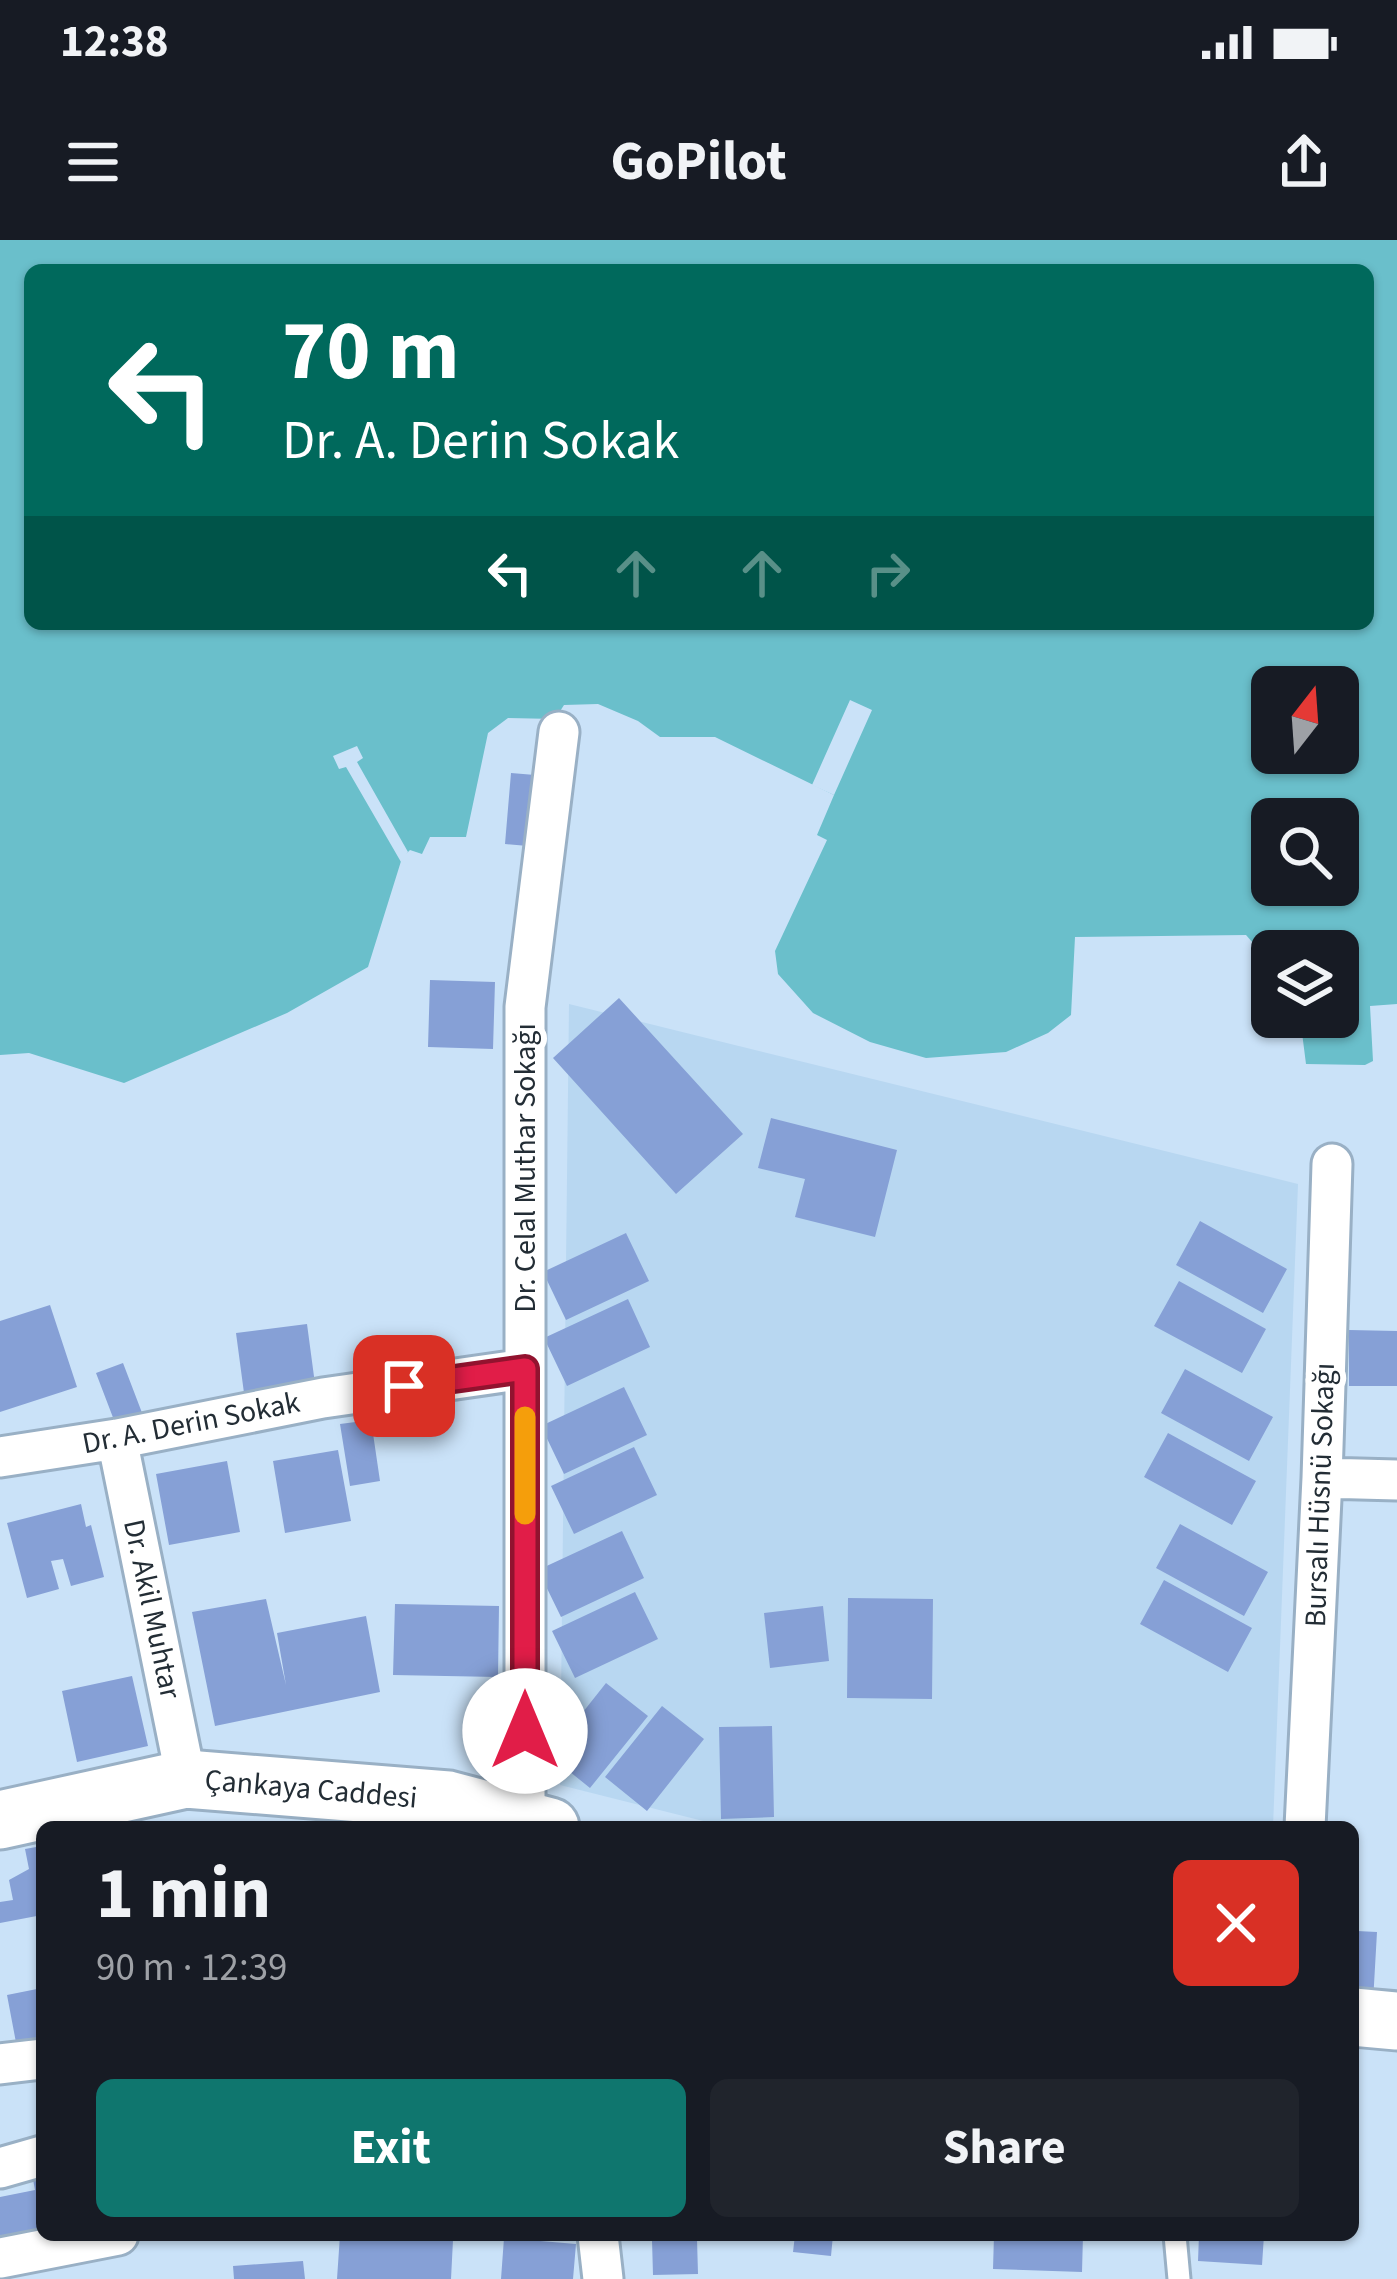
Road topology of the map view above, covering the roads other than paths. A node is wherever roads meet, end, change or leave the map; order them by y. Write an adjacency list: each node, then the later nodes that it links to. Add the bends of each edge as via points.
1 (559, 732): 3 (street, Dr. Celal Muthar Sokağı, via 525,1006)
2 (1332, 1164): 6 (street, Bursalı Hüsnü Sokağı)
3 (525, 1369): 4 (street, Dr. A. Derin Sokak); 12 (street, Dr. Celal Muthar Sokağı)
4 (117, 1439): 5 (street, Dr. A. Derin Sokak); 8 (street, Dr. Akil Muhtar)
5 (0, 1457)
6 (1322, 1478): 7 (street); 13 (street, Bursalı Hüsnü Sokağı)
7 (1397, 1480)
8 (186, 1779): 9 (street, Çankaya Caddesi); 10 (street, Çankaya Caddesi)
9 (446, 1813): 11 (street, Çankaya Caddesi)
10 (0, 1820)
11 (512, 1821)
12 (537, 1821)
13 (1305, 1821)
14 (1359, 2018): 15 (street)
15 (1397, 2021)
16 (36, 2060): 17 (street)
17 (0, 2064)
18 (36, 2158): 19 (street)
19 (0, 2168)
20 (87, 2241): 23 (street)
21 (599, 2241): 24 (street)
22 (1176, 2241): 25 (lane)
23 (0, 2258)
24 (603, 2279)
25 (1179, 2279)

